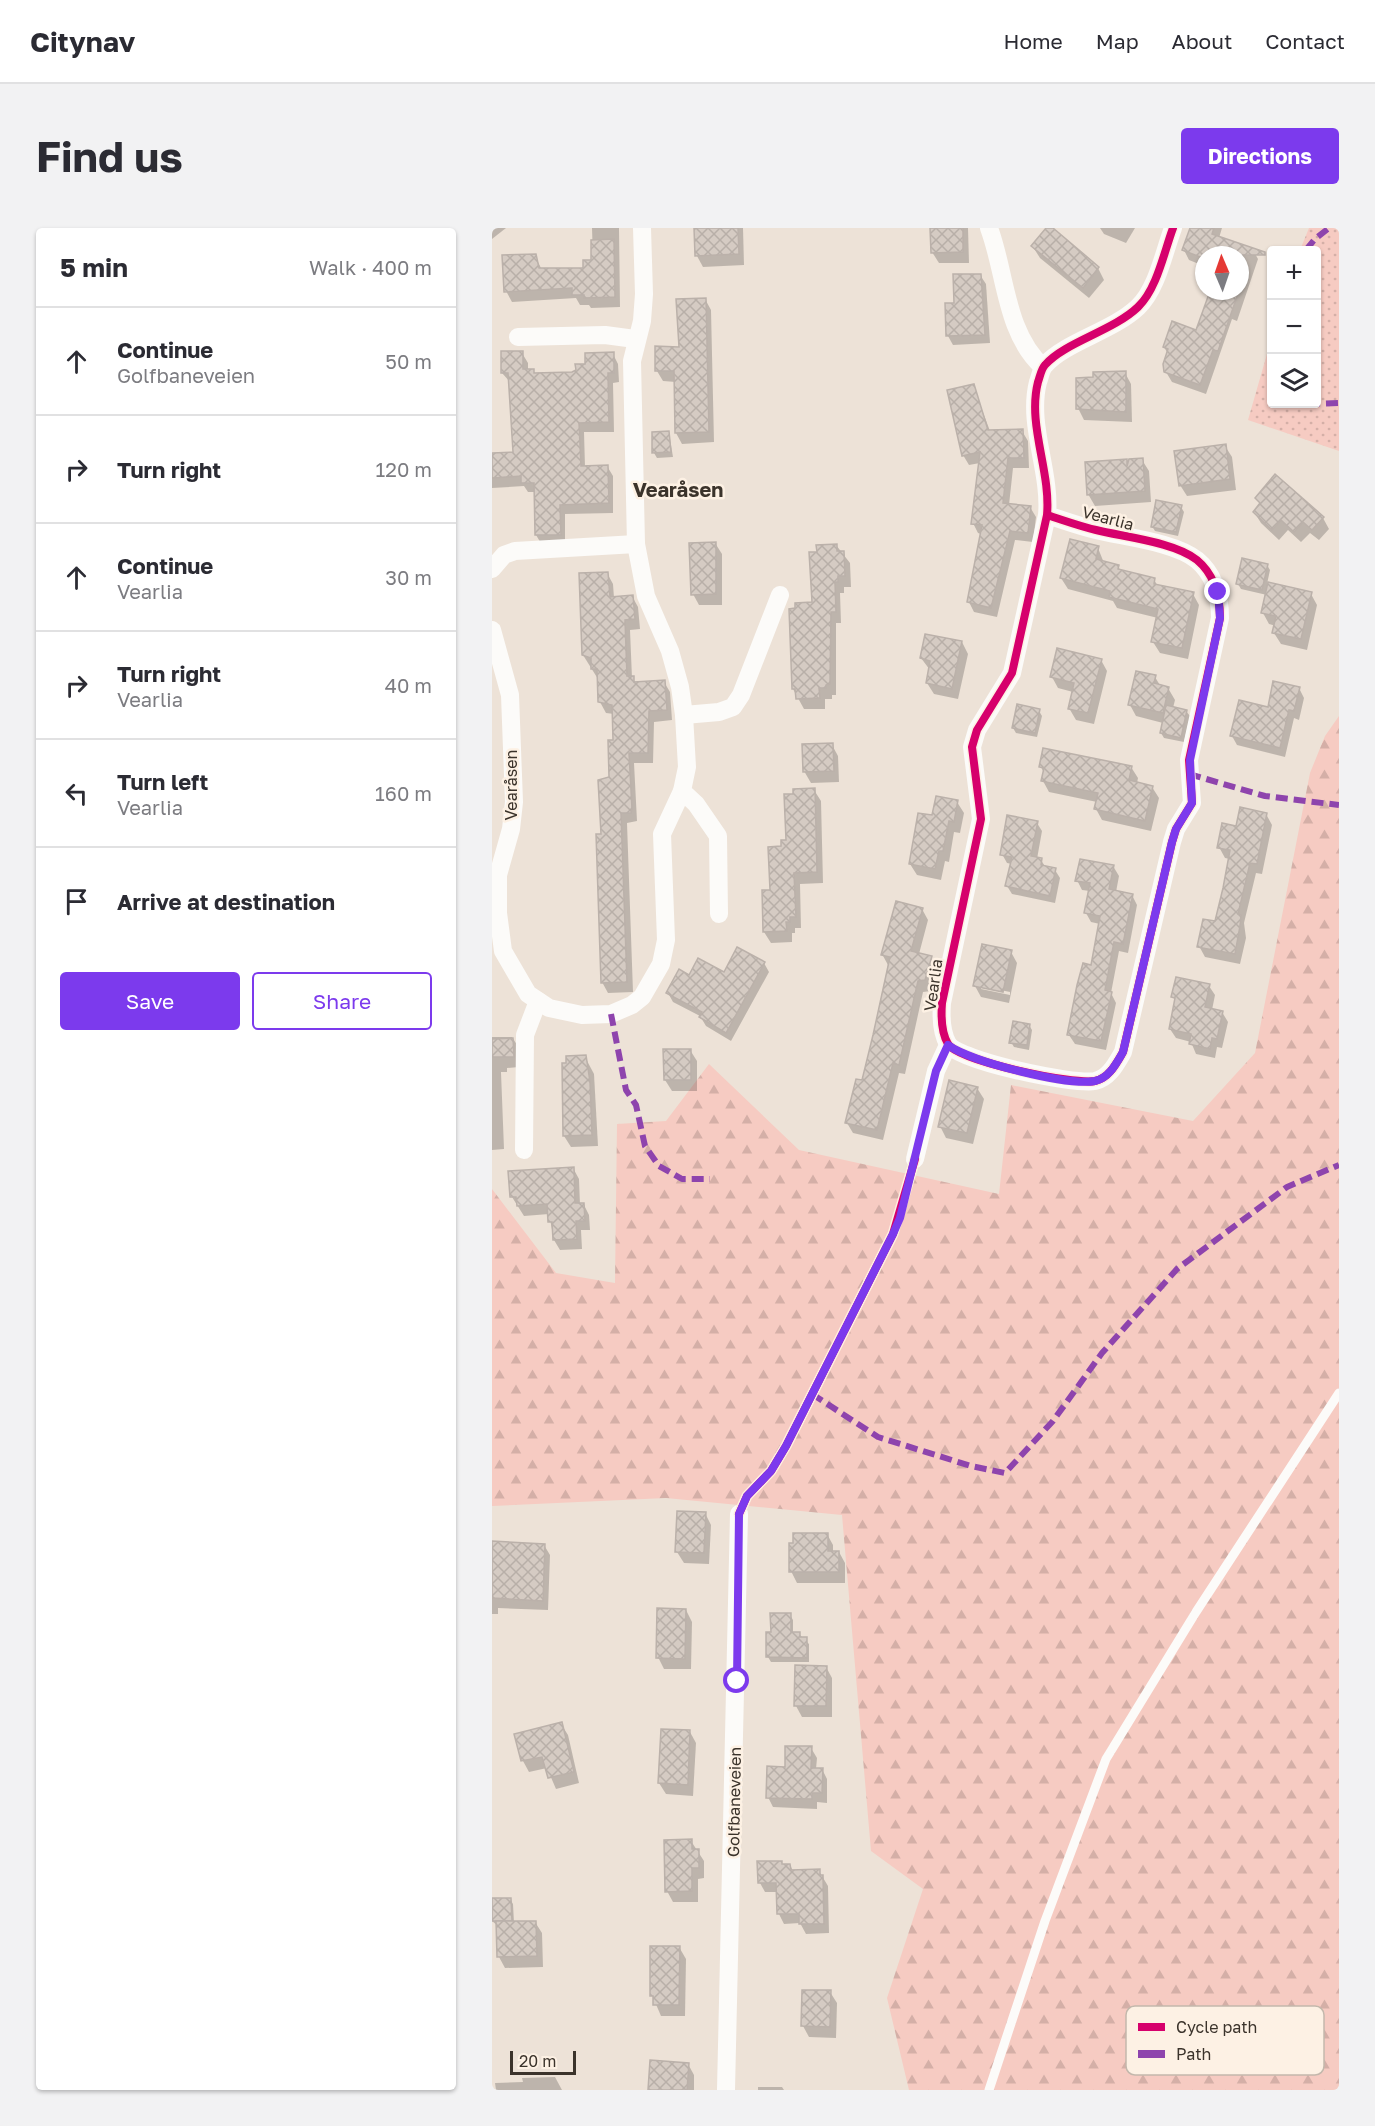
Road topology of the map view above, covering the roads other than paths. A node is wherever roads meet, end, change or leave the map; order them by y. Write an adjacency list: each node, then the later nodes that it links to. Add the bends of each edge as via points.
1 (642, 228): 5 (street, Vearåsen, via 644,294 642,321)
2 (989, 228): 6 (street, via 1016,327 1025,346)
3 (1173, 228): 6 (street, via 1140,306)
4 (518, 337): 5 (street, via 605,335)
5 (635, 339): 8 (street, Vearåsen, via 632,361)
6 (1043, 367): 7 (street, Vearlia, via 1036,398 1049,496)
7 (1047, 515): 17 (street, Vearlia, via 1012,673 976,730 972,747 981,819 942,1003 940,1017); 17 (street, Vearlia, via 1179,550 1197,560 1211,575 1218,592 1220,618 1190,760 1192,803 1172,842 1128,1037 1107,1075 1096,1081 1080,1081 1023,1072 957,1052)
8 (636, 544): 9 (street, via 515,551 504,555); 13 (street, Vearåsen, via 646,596 670,651)
9 (492, 569)
10 (780, 595): 13 (street, via 733,707)
11 (492, 630): 12 (street, Vearåsen)
12 (498, 669): 16 (street, Vearåsen, via 510,695 514,802 498,875 498,913 506,960 528,994)
13 (684, 715): 14 (street, Vearåsen, via 687,767)
14 (682, 791): 15 (street, via 718,836); 16 (street, Vearåsen, via 662,834 666,940 651,986 632,1005 610,1014 566,1013)
15 (720, 914)
16 (538, 1001): 18 (street, via 525,1035)
17 (948, 1045): 19 (street, via 936,1071)
18 (524, 1150)
19 (915, 1159)
20 (1339, 1393): 23 (lane, via 1196,1612 1106,1760 1045,1921)
21 (739, 1514): 22 (street, Golfbaneveien)
22 (726, 2090)
23 (989, 2090)

